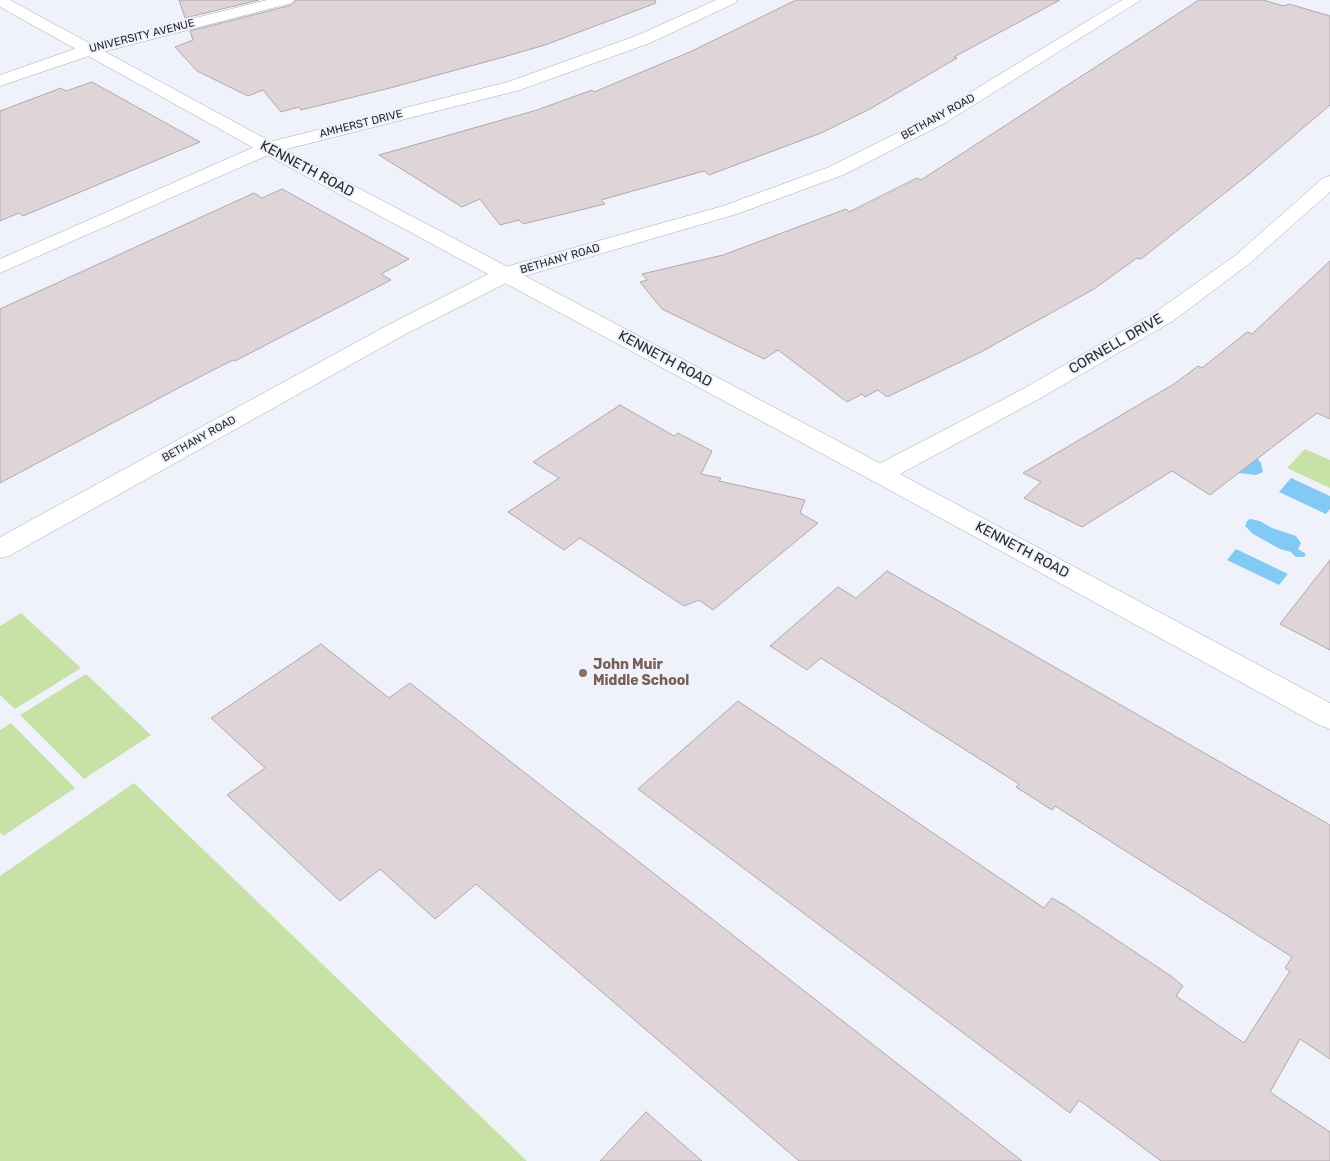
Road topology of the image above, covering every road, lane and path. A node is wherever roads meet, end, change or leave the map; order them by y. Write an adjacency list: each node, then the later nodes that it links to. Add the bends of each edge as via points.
1 (286, 0): 5 (street, UNIVERSITY AVENUE)
2 (729, 0): 7 (street, AMHERST DRIVE, via 644,40 514,86)
3 (1133, 0): 10 (street, BETHANY ROAD, via 939,119 836,171 730,210)
4 (0, 1): 5 (street, KENNETH ROAD)
5 (89, 50): 6 (street, UNIVERSITY AVENUE); 7 (street, KENNETH ROAD)
6 (0, 81)
7 (268, 148): 9 (street, AMHERST DRIVE); 10 (street, KENNETH ROAD)
8 (1330, 182): 11 (street, CORNELL DRIVE, via 1242,259 1165,316 1031,394)
9 (0, 267)
10 (506, 274): 11 (street, KENNETH ROAD); 12 (street, BETHANY ROAD, via 396,330)
11 (880, 474): 13 (street, KENNETH ROAD)
12 (0, 549)
13 (1330, 717)

